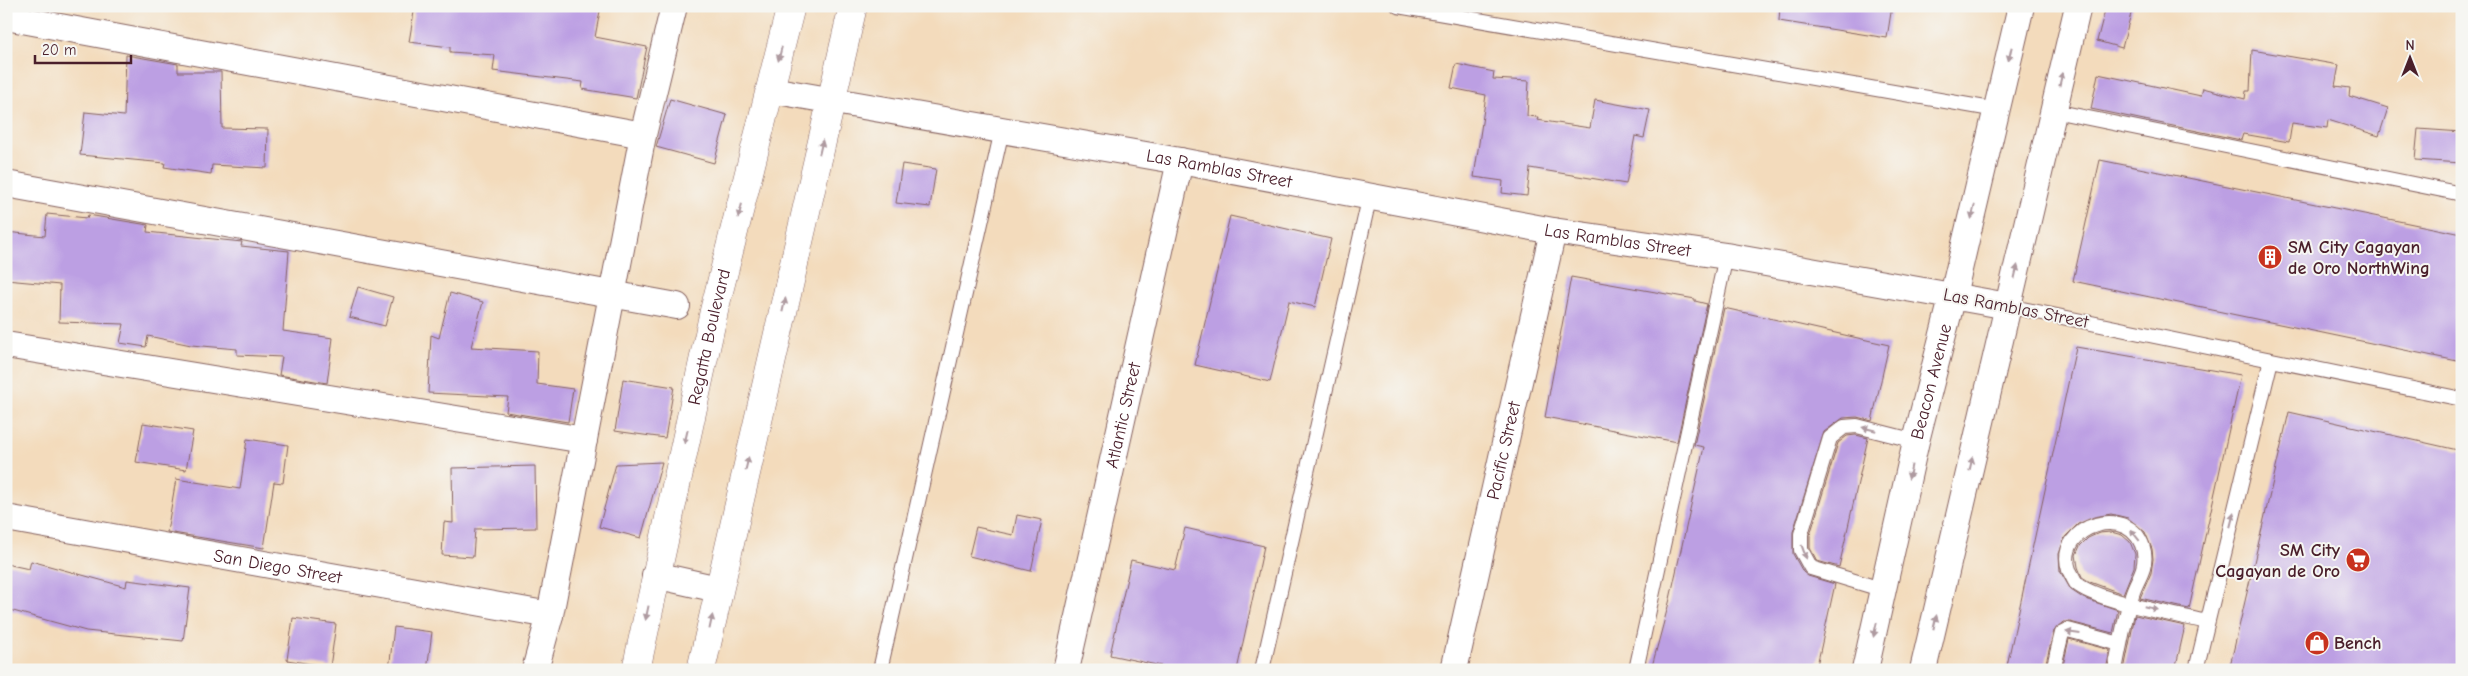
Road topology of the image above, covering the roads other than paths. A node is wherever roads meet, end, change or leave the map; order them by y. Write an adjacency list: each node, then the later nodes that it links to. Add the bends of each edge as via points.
1 (674, 6): 13 (street)
2 (792, 6): 8 (street, Regatta Boulevard, one-way to 8)
3 (853, 6): 9 (street)
4 (1398, 6): 10 (lane)
5 (2021, 6): 10 (street, Beacon Avenue, one-way to 10)
6 (2078, 6): 11 (street, one-way to 6)
7 (6, 18): 13 (street)
8 (771, 90): 9 (street, Las Ramblas Street); 30 (street, Regatta Boulevard, one-way to 30, via 716,303)
9 (832, 100): 12 (street, Las Ramblas Street); 31 (street, one-way to 9)
10 (1997, 110): 21 (street, Beacon Avenue, one-way to 21)
11 (2054, 111): 16 (lane); 23 (street, one-way to 11)
12 (1002, 130): 14 (street, Las Ramblas Street); 39 (lane)
13 (643, 135): 20 (street)
14 (1180, 161): 17 (street, Las Ramblas Street); 40 (street, Atlantic Street)
15 (6, 184): 20 (street)
16 (2462, 194)
17 (1370, 195): 18 (street, Las Ramblas Street); 41 (lane)
18 (1553, 231): 19 (street, Las Ramblas Street); 42 (street, Pacific Street)
19 (1726, 256): 21 (street, Las Ramblas Street); 43 (lane)
20 (612, 296): 22 (street); 27 (street)
21 (1953, 296): 23 (street, Las Ramblas Street); 28 (street, Beacon Avenue)
22 (677, 306)
23 (2008, 306): 25 (lane, Las Ramblas Street); 45 (street, one-way to 23)
24 (6, 345): 27 (street)
25 (2271, 360): 26 (lane, Las Ramblas Street); 34 (lane, one-way to 25)
26 (2462, 399)
27 (584, 440): 33 (street)
28 (1916, 441): 32 (street, Beacon Avenue, one-way to 32); 32 (lane, one-way to 32, via 1857,426 1844,427 1830,438 1801,534 1801,550 1811,568)
29 (6, 518): 33 (street, San Diego Street)
30 (655, 575): 31 (street); 37 (street, Regatta Boulevard, one-way to 37)
31 (718, 589): 38 (street, one-way to 31)
32 (1884, 590): 44 (street, Beacon Avenue, one-way to 44)
33 (550, 615): 36 (street)
34 (2207, 622): 35 (lane, one-way to 34, via 2125,620 2128,610 2130,602 2132,592 2140,581 2144,566 2144,553 2130,528 2114,522 2097,525 2084,530 2067,553 2069,569 2076,582 2104,598 2123,602 2132,604 2142,606); 48 (lane)
35 (2120, 644): 46 (lane, one-way to 46, via 2068,630 2062,633); 47 (lane)
36 (536, 670)
37 (636, 670)
38 (701, 670)
39 (880, 670)
40 (1066, 670)
41 (1262, 670)
42 (1454, 670)
43 (1636, 670)
44 (1865, 670)
45 (1924, 670)
46 (2053, 670)
47 (2115, 670)
48 (2196, 670)

